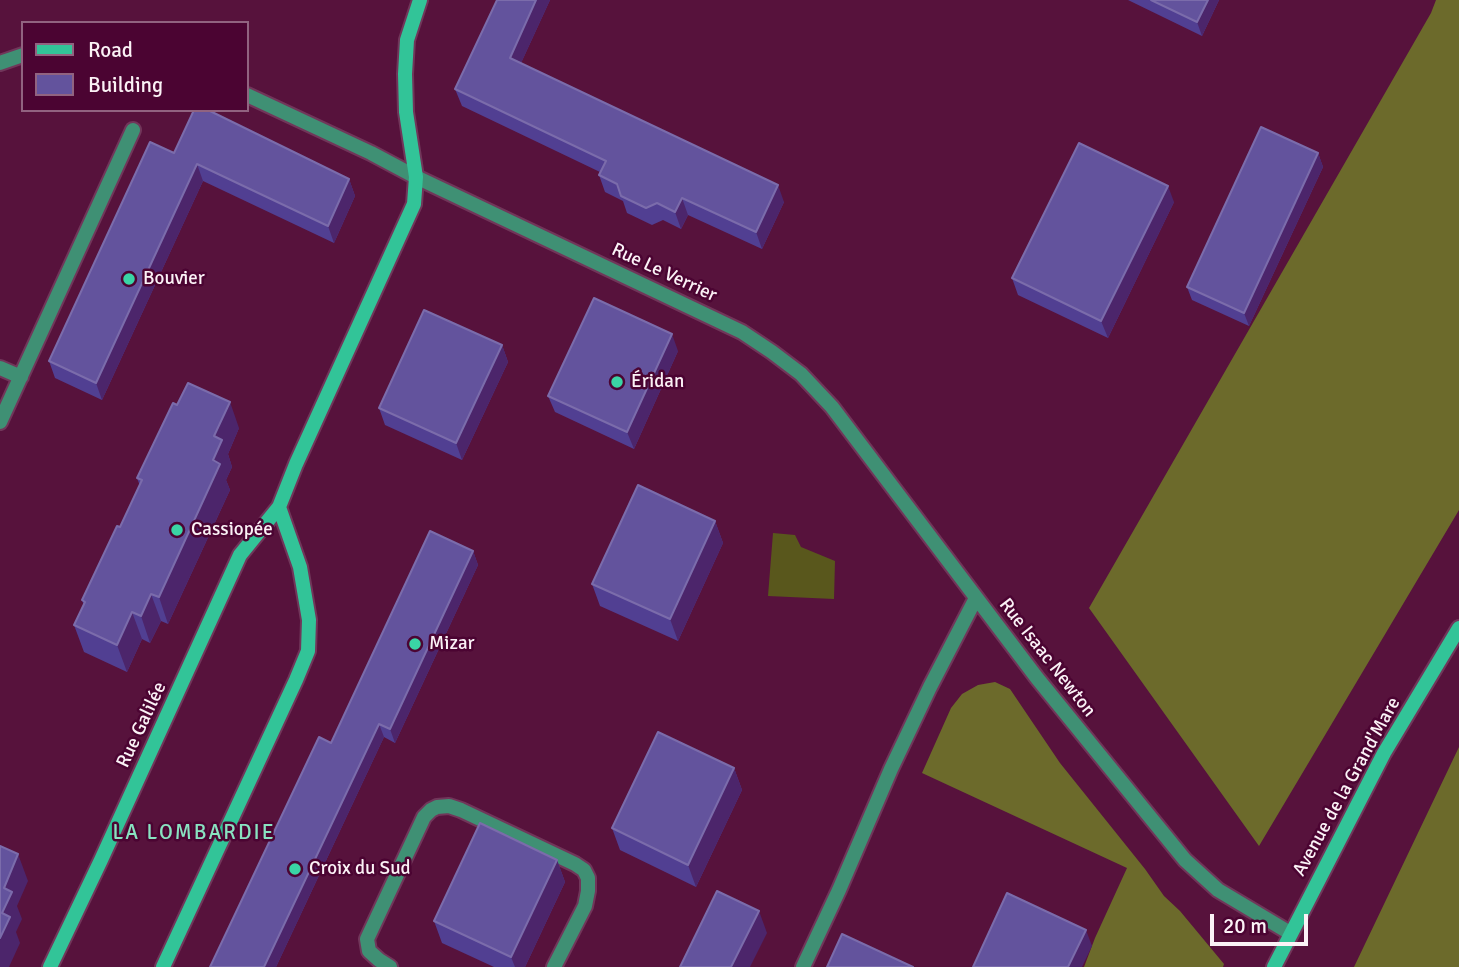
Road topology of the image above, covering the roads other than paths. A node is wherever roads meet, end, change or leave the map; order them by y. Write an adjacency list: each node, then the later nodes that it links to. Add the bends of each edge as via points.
1 (420, 0): 6 (street, Rue Galilée, via 407,40 405,74 405,112)
2 (21, 56): 3 (street)
3 (0, 63)
4 (248, 95): 6 (street, Rue Le Verrier)
5 (133, 130): 8 (street)
6 (416, 177): 10 (street, Rue Galilée, via 414,204); 11 (street, Rue Le Verrier, via 742,332 772,352 832,407)
7 (0, 368): 8 (street)
8 (21, 377): 9 (street)
9 (0, 422)
10 (279, 507): 14 (street, Rue Galilée, via 240,555); 15 (street, via 300,567 309,620 308,651)
11 (976, 598): 13 (street, Rue Isaac Newton, via 1185,860 1217,890); 18 (street, Rue Isaac Newton, via 891,768)
12 (1459, 628): 13 (street, Avenue de la Grand'Mare, via 1384,753)
13 (1290, 933): 19 (street, Avenue de la Grand'Mare)
14 (50, 967)
15 (163, 967)
16 (390, 967): 17 (street, via 369,951 367,939 424,817 437,807 449,806 584,870 589,891 585,906)
17 (554, 967)
18 (803, 967)
19 (1274, 967)

